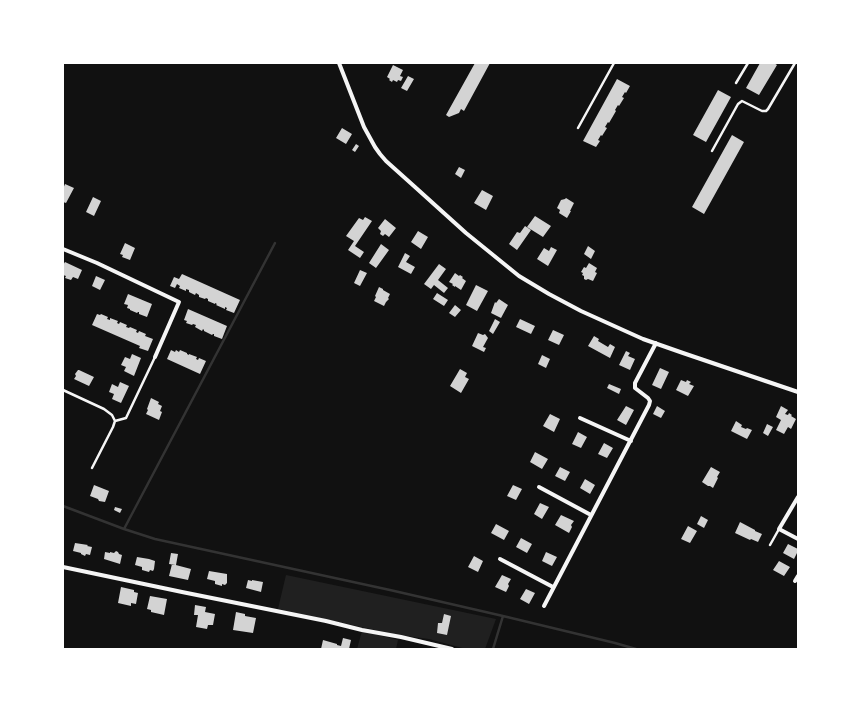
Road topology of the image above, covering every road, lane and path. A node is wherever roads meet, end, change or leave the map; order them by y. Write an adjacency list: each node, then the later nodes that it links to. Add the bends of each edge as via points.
1 (339, 63): 9 (street, via 364,127 375,147 386,161 438,208 503,264 531,284 581,311)
2 (614, 63): 6 (lane)
3 (748, 63): 5 (lane)
4 (795, 63): 7 (lane, via 766,111 745,101 738,104)
5 (736, 83)
6 (578, 128)
7 (712, 151)
8 (63, 249): 10 (street, via 179,302)
9 (656, 343): 12 (street); 15 (street, via 635,384 635,388 650,401)
10 (155, 358): 14 (lane, via 126,418)
11 (63, 390): 14 (lane, via 104,409)
12 (798, 392)
13 (580, 418): 15 (street)
14 (115, 421): 16 (lane)
15 (631, 441): 19 (street)
16 (92, 468)
17 (539, 488): 19 (street)
18 (798, 497): 20 (street)
19 (591, 515): 27 (street)
20 (779, 529): 21 (street); 22 (lane)
21 (798, 538)
22 (770, 545)
23 (500, 559): 27 (street)
24 (63, 567): 29 (street)
25 (798, 576): 26 (street)
26 (795, 581)
27 (553, 587): 28 (street)
28 (544, 606)
29 (452, 649)

